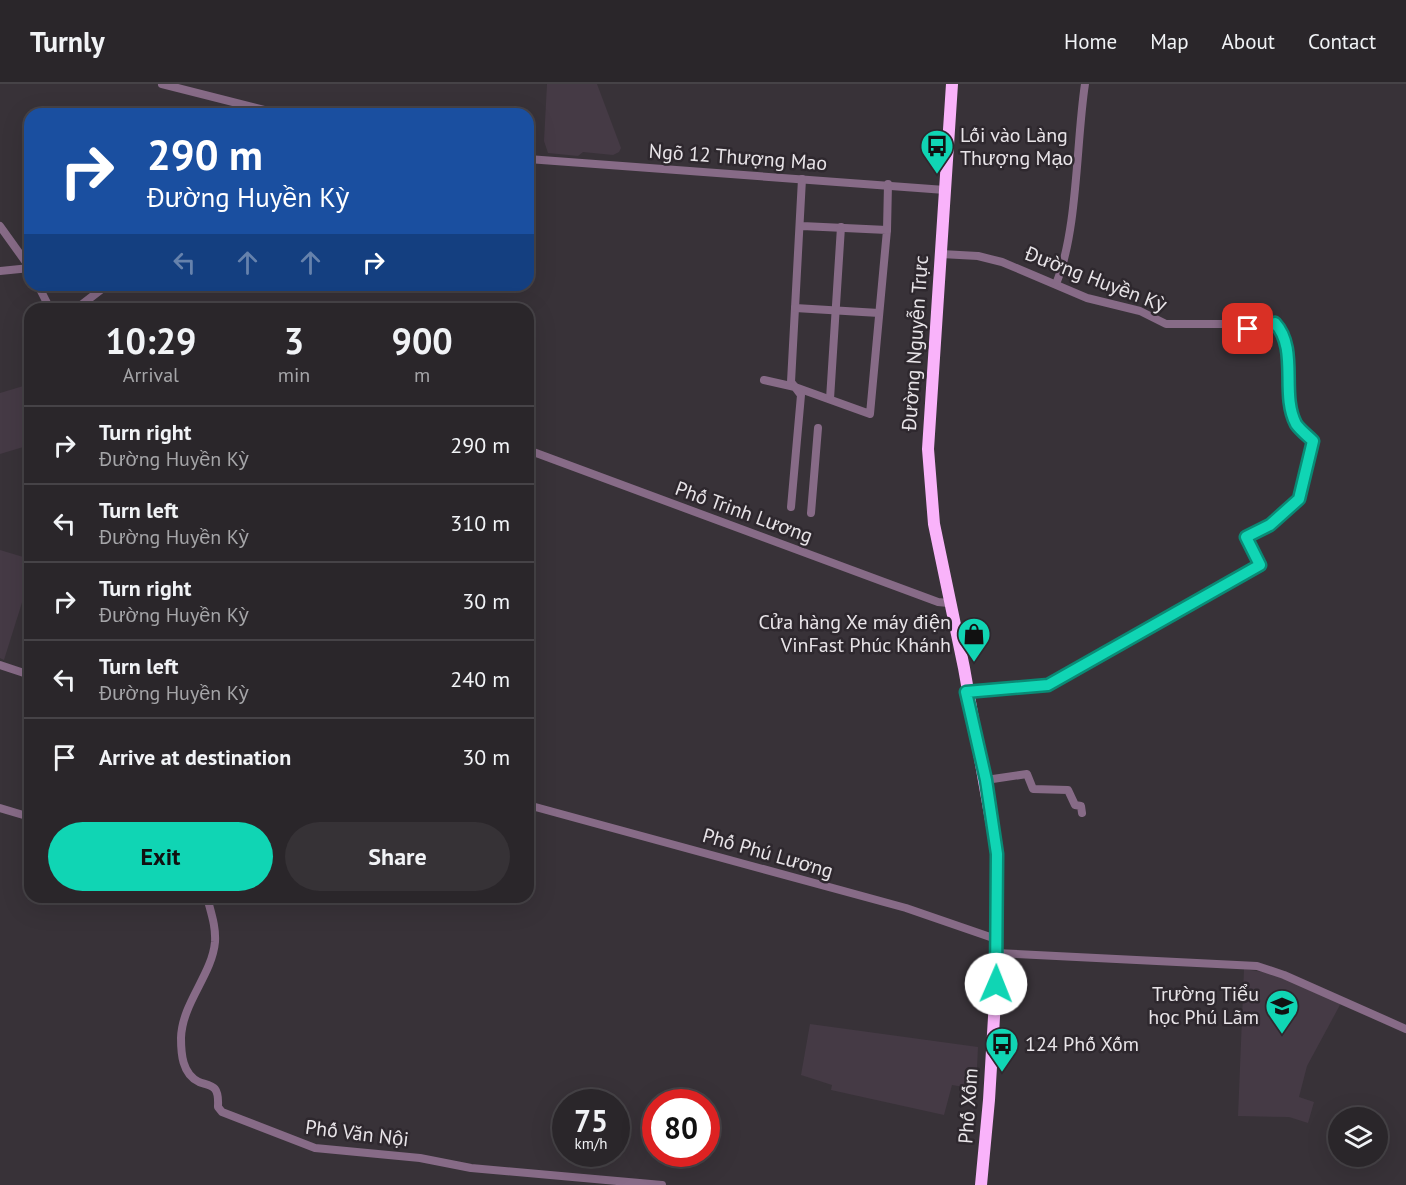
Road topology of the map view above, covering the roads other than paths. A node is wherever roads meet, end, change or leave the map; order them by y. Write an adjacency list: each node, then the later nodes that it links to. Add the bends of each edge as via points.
1 (162, 84): 4 (street)
2 (952, 84): 8 (highway, Đường Nguyễn Trực)
3 (1085, 84): 17 (street, via 1069,229 1063,268)
4 (256, 108)
5 (534, 159): 6 (street, Ngõ 12 Thượng Mao)
6 (802, 179): 7 (street, Ngõ 12 Thượng Mao); 10 (street)
7 (888, 184): 8 (street, Ngõ 12 Thượng Mao); 12 (street)
8 (945, 190): 13 (highway, Đường Nguyễn Trực)
9 (0, 226): 14 (street)
10 (802, 226): 11 (street); 20 (street)
11 (841, 227): 12 (street); 21 (street)
12 (887, 230): 22 (street)
13 (941, 254): 17 (street, Đường Huyền Kỳ, via 1002,262); 30 (highway, Đường Nguyễn Trực, via 928,448 933,524)
14 (24, 260)
15 (24, 269): 16 (street)
16 (0, 272)
17 (1056, 284): 33 (street, Đường Huyền Kỳ, via 1140,311 1166,324 1233,324 1256,330 1275,323 1286,349 1291,408 1297,425 1313,441 1299,499 1270,525 1246,537 1260,565 1048,685)
18 (99, 291): 19 (street)
19 (84, 303)
20 (795, 308): 21 (street); 24 (street, via 791,382)
21 (836, 310): 22 (street); 25 (street)
22 (879, 313): 25 (street, via 870,414)
23 (764, 380): 24 (street)
24 (795, 387): 25 (street); 28 (street, via 801,395)
25 (830, 399)
26 (818, 428): 29 (street)
27 (534, 452): 30 (street, Phố Trinh Lương)
28 (791, 507)
29 (811, 513)
30 (948, 603): 33 (highway, Phố Xốm)
31 (0, 664): 32 (street)
32 (24, 673)
33 (966, 692): 34 (highway, Phố Xốm)
34 (986, 780): 37 (street, via 1028,774 1033,789 1068,790); 40 (highway, Phố Xốm, via 997,854)
35 (534, 807): 40 (street, Phố Phú Lương, via 906,908)
36 (0, 808): 38 (street)
37 (1083, 813)
38 (24, 815)
39 (209, 903): 43 (street, Phố Văn Nội, via 215,922 215,944 186,1016 181,1034 182,1054 193,1079 214,1087 218,1107 232,1117 315,1149)
40 (996, 939): 41 (highway, Phố Xốm)
41 (996, 953): 42 (street, via 1257,968 1284,975); 44 (highway, Phố Xốm)
42 (1406, 1029)
43 (663, 1185)
44 (981, 1185)

